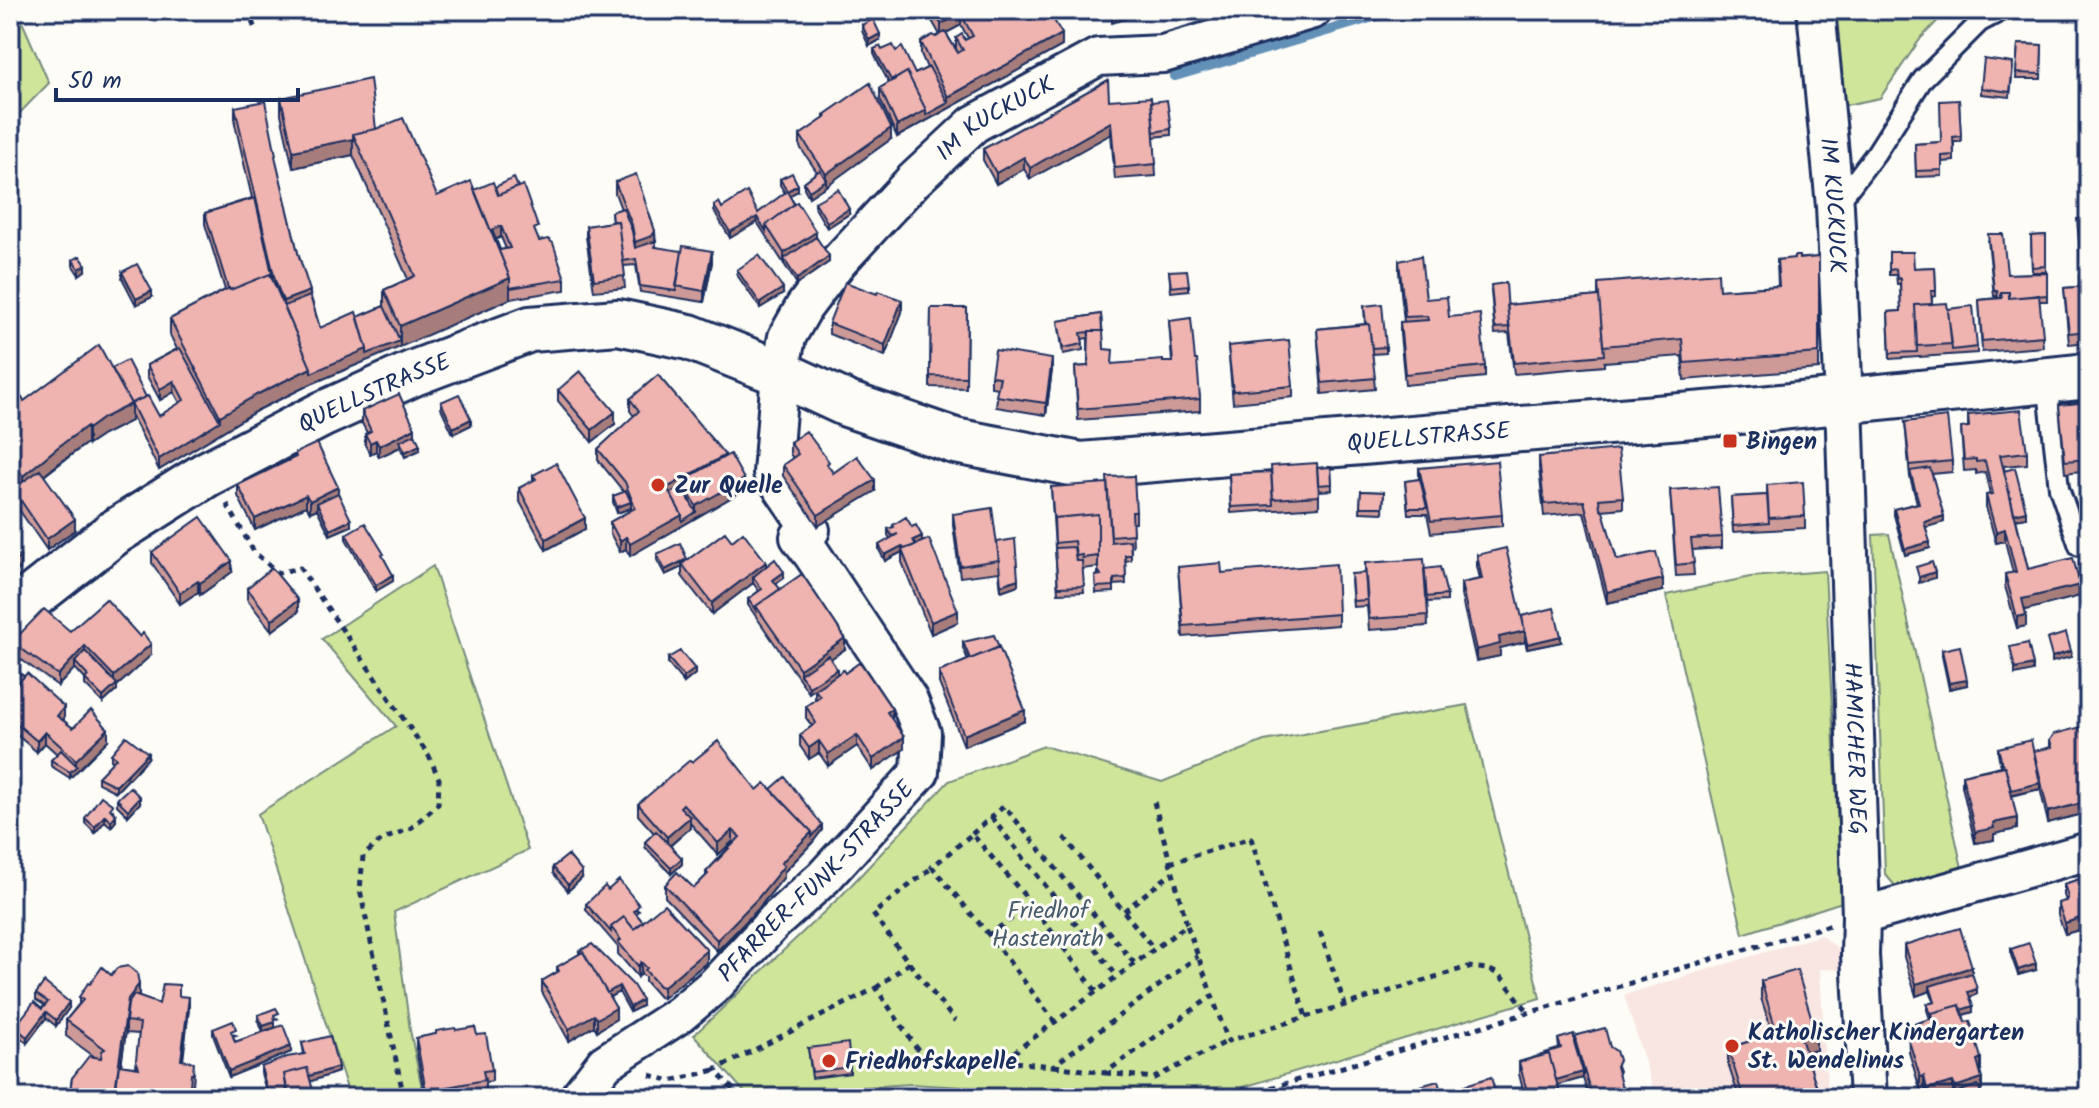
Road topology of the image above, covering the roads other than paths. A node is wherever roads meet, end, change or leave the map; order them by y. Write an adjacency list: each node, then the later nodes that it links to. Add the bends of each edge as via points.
1 (1313, 10): 5 (street, IM KUCKUCK, via 1163,54 1098,57 974,124 913,181 830,273 787,337)
2 (1816, 10): 4 (street, IM KUCKUCK)
3 (2003, 10): 4 (lane, via 1980,22 1923,79)
4 (1835, 206): 8 (street, IM KUCKUCK)
5 (780, 373): 8 (main road, QUELLSTRASSE, via 847,404 955,441 1081,465); 10 (main road, QUELLSTRASSE, via 689,337 618,322 530,329 321,415 215,488 115,532); 13 (street, PFARRER-FUNK-STRASSE, via 772,473 811,530 799,537 909,700 922,733 920,772 716,984 605,1063)
6 (2089, 376): 7 (main road, QUELLSTRASSE)
7 (2047, 381): 8 (main road, QUELLSTRASSE); 9 (lane, via 2059,488 2079,546)
8 (1844, 401): 12 (street, HAMICHER WEG)
9 (2089, 545)
10 (10, 614)
11 (2089, 851): 12 (street)
12 (1861, 916): 14 (street, HAMICHER WEG)
13 (578, 1098)
14 (1868, 1098)

